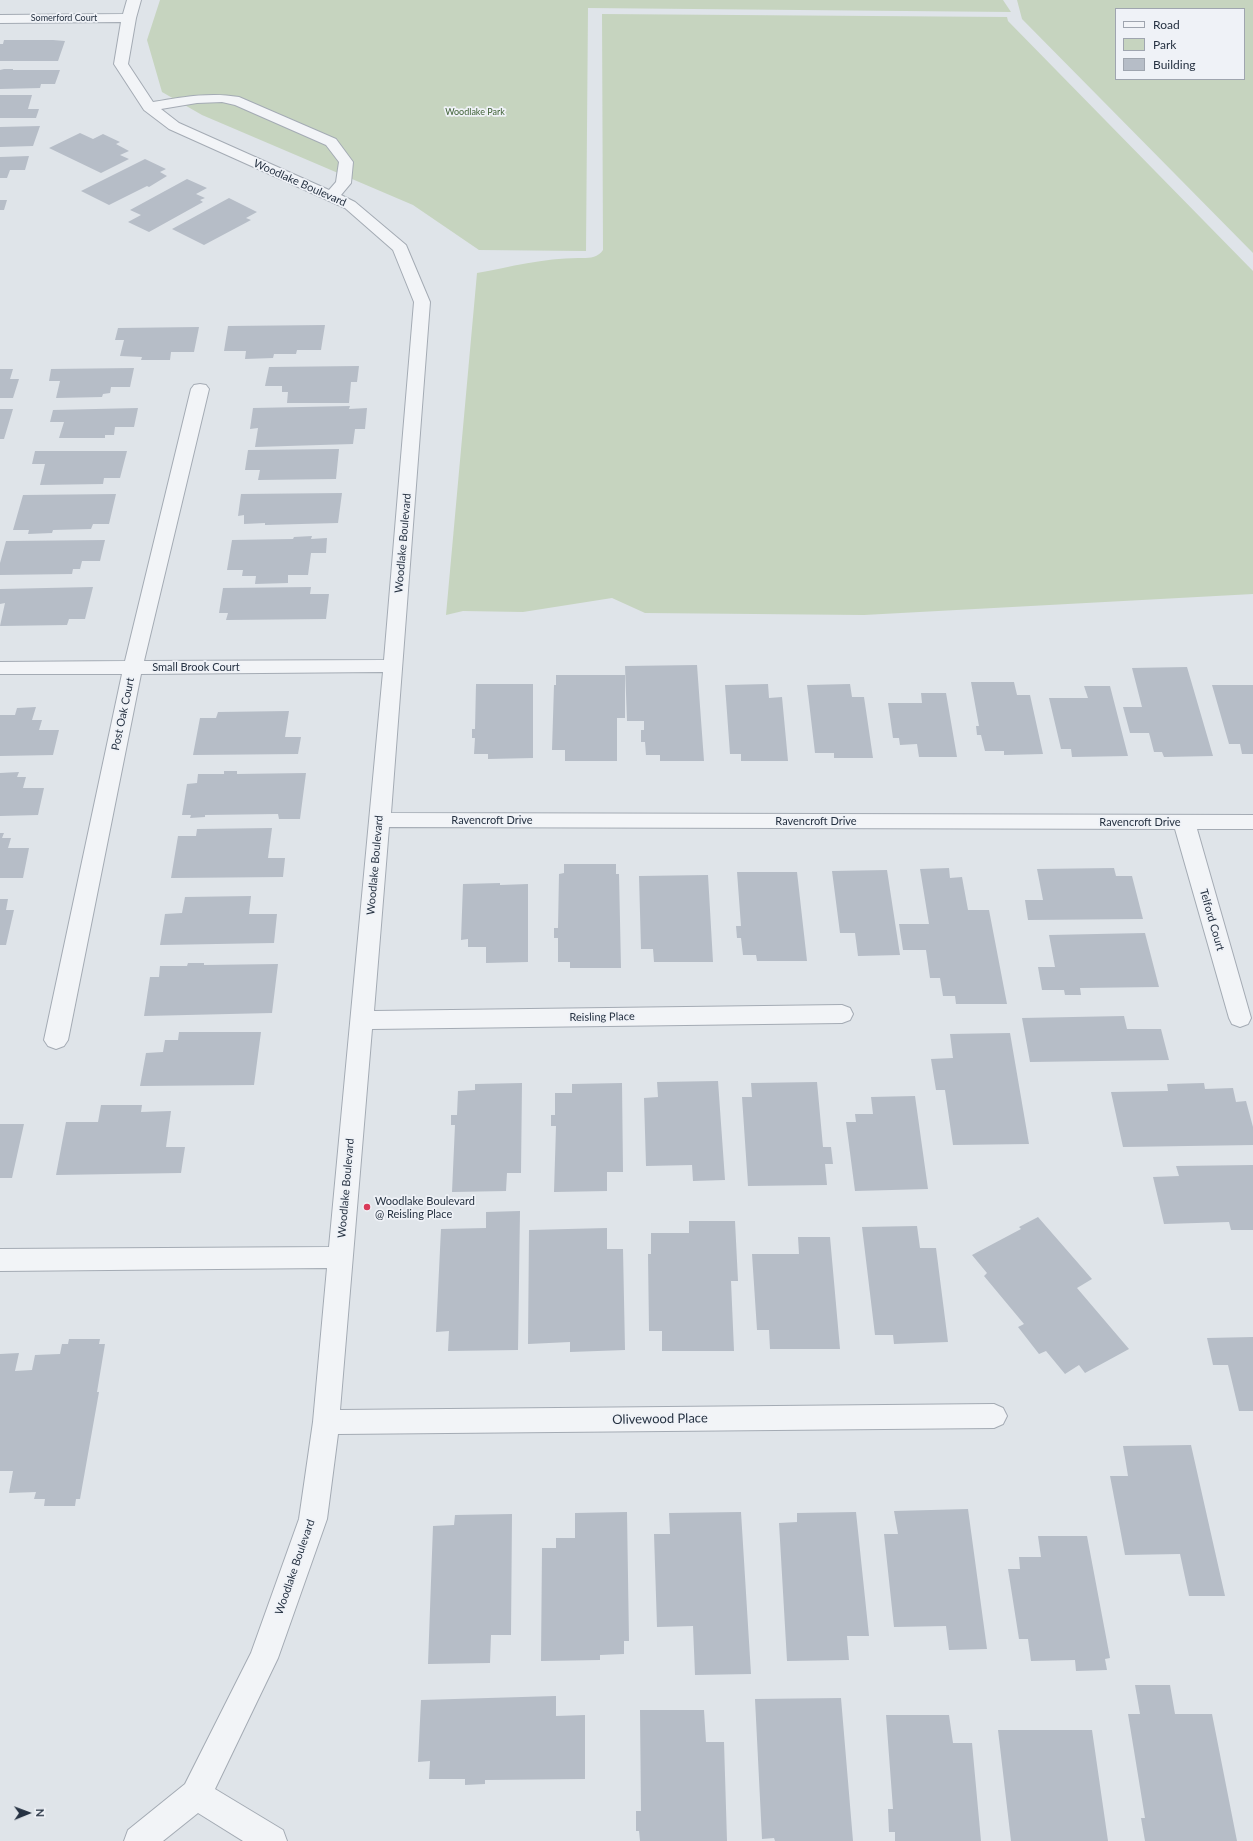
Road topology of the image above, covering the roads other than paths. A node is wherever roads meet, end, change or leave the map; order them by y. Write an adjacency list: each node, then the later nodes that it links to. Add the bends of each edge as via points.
1 (132, 9): 2 (street, Somerford Court); 3 (street, Woodlake Boulevard, via 121,64)
2 (0, 19)
3 (149, 107): 4 (street, Woodlake Boulevard, via 174,126); 4 (street, via 197,99 222,98 239,101 331,142 346,162 343,183)
4 (332, 196): 6 (street, Woodlake Boulevard, via 350,205 400,248 422,302)
5 (200, 389): 7 (street, Post Oak Court)
6 (393, 666): 7 (street, Small Brook Court); 9 (street, Woodlake Boulevard)
7 (133, 667): 8 (street, Small Brook Court); 15 (street, Post Oak Court)
8 (0, 668)
9 (379, 820): 10 (street, Ravencroft Drive); 14 (street, Woodlake Boulevard)
10 (1184, 822): 11 (street, Ravencroft Drive); 13 (street, Telford Court)
11 (1253, 822)
12 (842, 1014): 14 (street, Reisling Place)
13 (1240, 1018)
14 (361, 1020): 16 (street, Woodlake Boulevard)
15 (56, 1040)
16 (340, 1257): 17 (street); 19 (street, Woodlake Boulevard)
17 (0, 1260)
18 (994, 1416): 19 (street, Olivewood Place)
19 (326, 1422): 20 (street, Woodlake Boulevard, via 313,1519 264,1658)
20 (196, 1795): 21 (street, Woodlake Boulevard); 22 (street)
21 (138, 1841)
22 (272, 1841)

